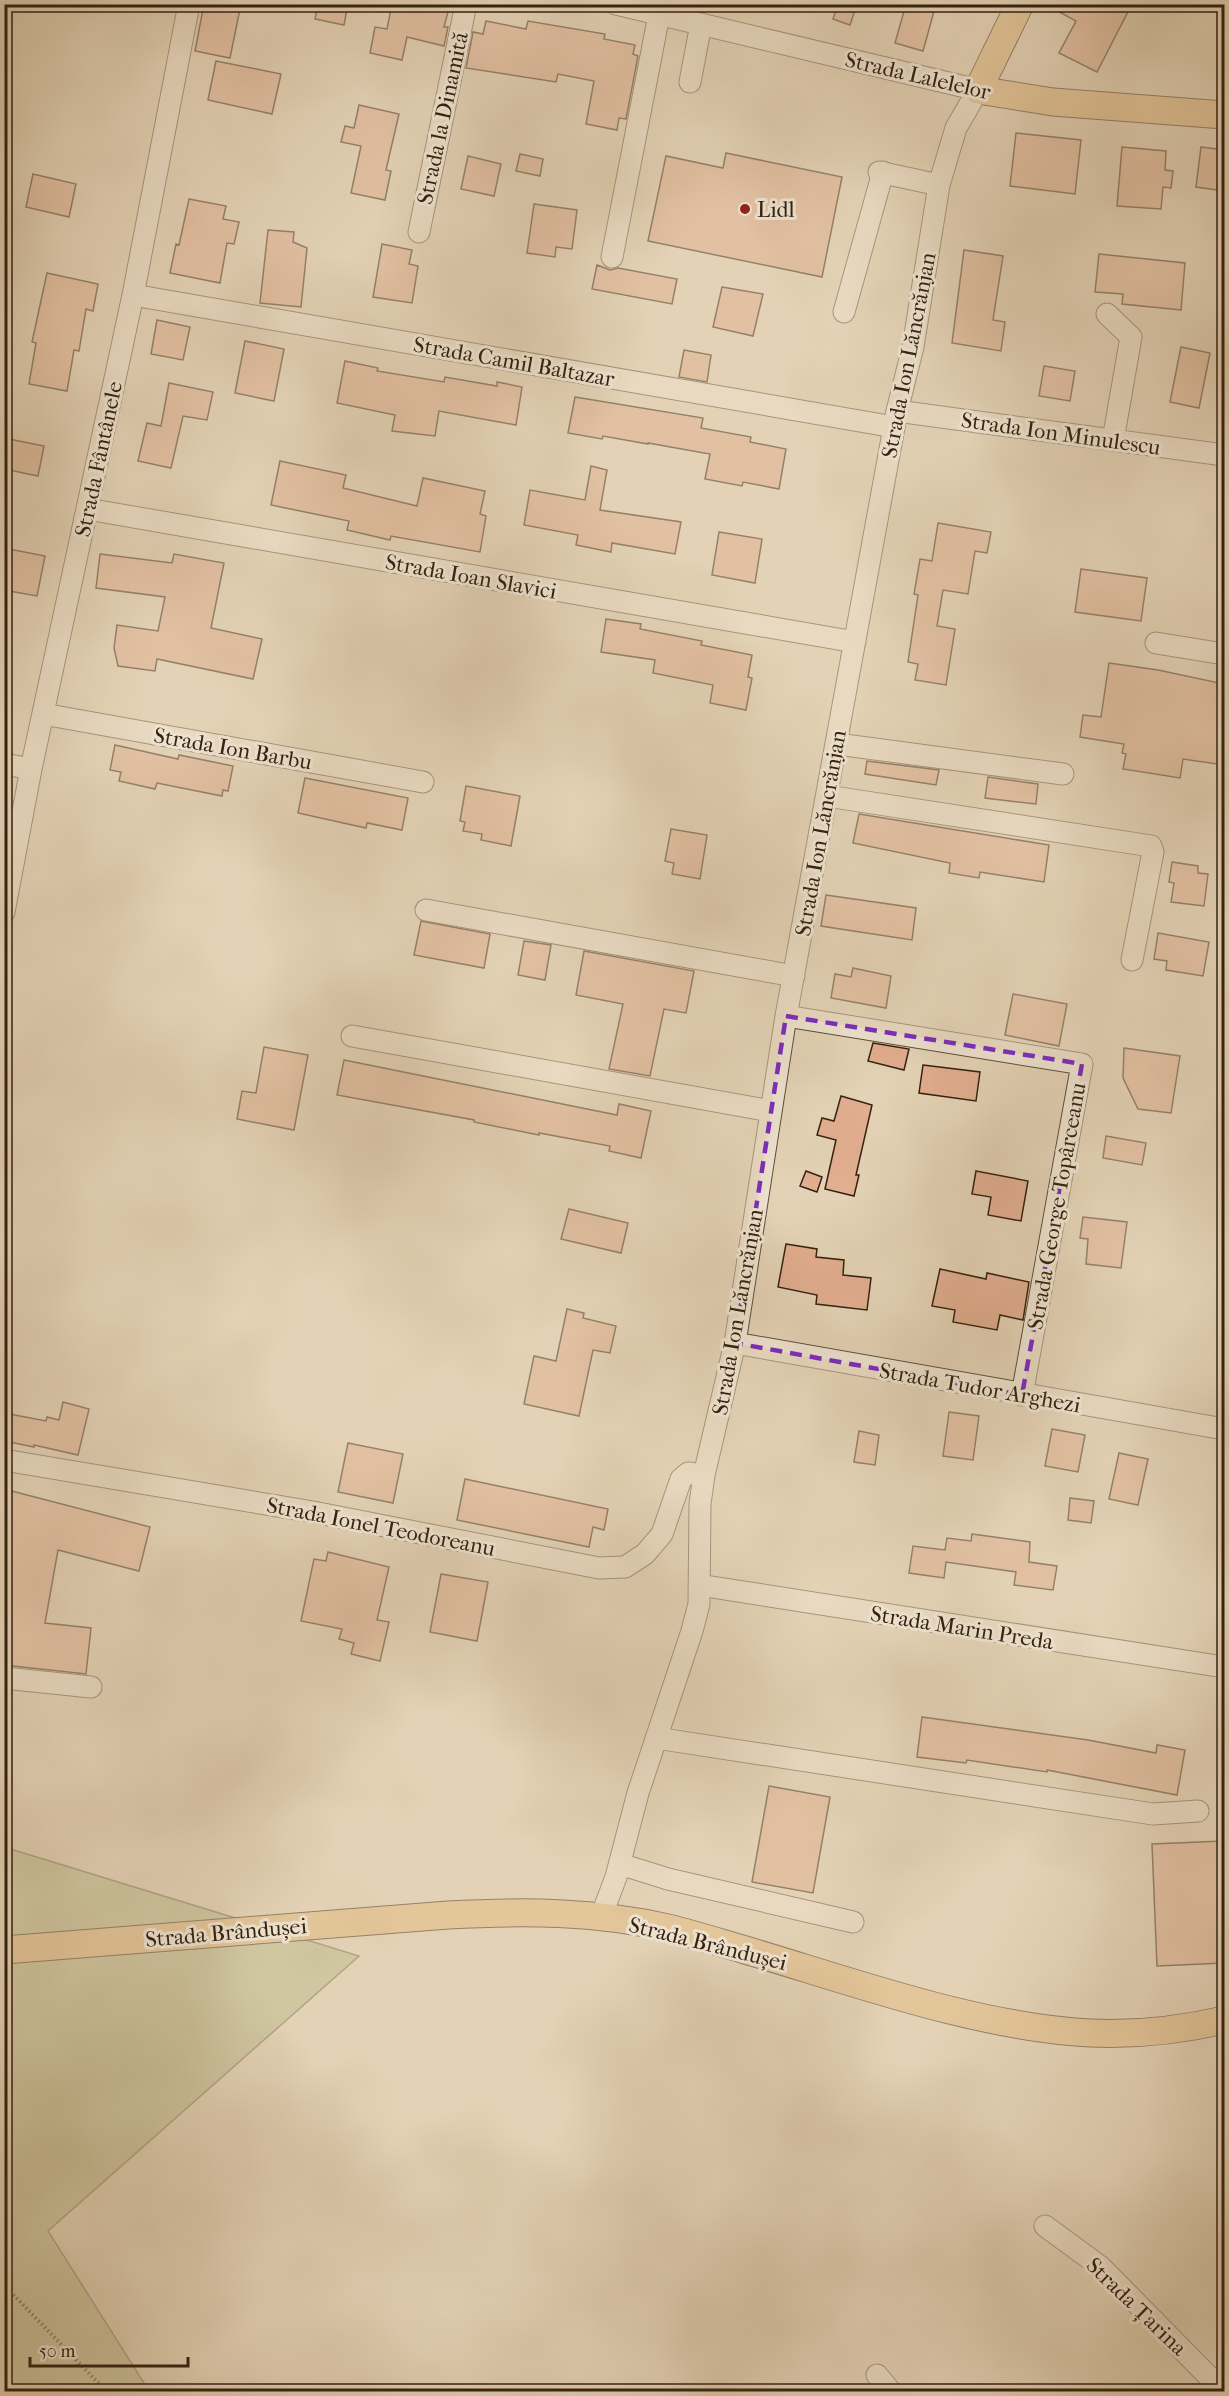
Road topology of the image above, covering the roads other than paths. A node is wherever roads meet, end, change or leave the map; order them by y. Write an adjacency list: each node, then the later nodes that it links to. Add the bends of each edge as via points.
1 (189, 4): 13 (street, Strada Fântânele)
2 (466, 4): 11 (street, Strada la Dinamită)
3 (616, 4): 5 (street, Strada Lalelelor)
4 (1020, 4): 8 (main road)
5 (659, 15): 6 (street, Strada Lalelelor); 12 (street)
6 (701, 24): 7 (street); 8 (street, Strada Lalelelor)
7 (690, 82)
8 (978, 90): 9 (main road, Strada Lalelelor, via 1053,102); 10 (street, Strada Ion Lăncrănjan, via 956,128)
9 (1224, 115)
10 (939, 185): 14 (street, via 881,172); 16 (street, Strada Ion Lăncrănjan, via 913,347)
11 (419, 232)
12 (612, 257)
13 (133, 295): 16 (street, Strada Camil Baltazar); 19 (street, Strada Fântânele)
14 (844, 312)
15 (1107, 314): 17 (street, via 1131,337)
16 (896, 419): 17 (street, Strada Ion Minulescu); 20 (street, Strada Ion Lăncrănjan)
17 (1113, 440): 18 (street, Strada Ion Minulescu)
18 (1224, 455)
19 (87, 509): 20 (street, Strada Ioan Slavici); 23 (street, Strada Fântânele)
20 (855, 642): 24 (street, Strada Ion Lăncrănjan)
21 (1156, 643): 22 (street)
22 (1224, 654)
23 (43, 714): 26 (street, Strada Fântânele); 28 (street, Strada Ion Barbu)
24 (837, 744): 27 (street); 29 (street, Strada Ion Lăncrănjan)
25 (4, 764): 26 (street)
26 (31, 769): 31 (street, Strada Fântânele)
27 (1063, 774)
28 (423, 782)
29 (827, 796): 32 (street, via 1151,846); 33 (street, Strada Ion Lăncrănjan)
30 (426, 910): 33 (street)
31 (4, 912)
32 (1132, 960)
33 (794, 976): 34 (street, Strada Ion Lăncrănjan)
34 (786, 1016): 36 (street, Strada Ion Lăncrănjan); 38 (street, Strada George Topârceanu, via 1082,1064)
35 (352, 1036): 36 (street)
36 (771, 1110): 37 (street, Strada Ion Lăncrănjan)
37 (735, 1343): 38 (street, Strada Tudor Arghezi); 41 (street, Strada Ion Lăncrănjan)
38 (1022, 1395): 39 (street, Strada Tudor Arghezi)
39 (1224, 1429)
40 (4, 1460): 41 (street, Strada Ionel Teodoreanu, via 314,1512 599,1568 625,1567 645,1554 662,1534 681,1479 688,1473)
41 (704, 1475): 42 (street, Strada Ion Lăncrănjan)
42 (699, 1585): 43 (street, Strada Marin Preda); 46 (street, Strada Ion Lăncrănjan, via 692,1631)
43 (1224, 1667)
44 (4, 1678): 45 (street)
45 (91, 1687)
46 (656, 1738): 47 (street, via 1153,1814); 48 (street, Strada Ion Lăncrănjan)
47 (1198, 1811)
48 (618, 1871): 49 (street, Strada Ion Lăncrănjan, via 617,1908); 50 (street)
49 (608, 1918): 51 (main road, Strada Brândușei, via 516,1912 448,1915); 52 (main road, Strada Brândușei, via 668,1928 955,2011 1032,2026 1089,2033 1154,2032)
50 (853, 1922)
51 (4, 1950)
52 (1224, 2020)
53 (1045, 2226): 56 (street, Strada Țarina, via 1101,2267)
54 (877, 2375): 55 (street)
55 (891, 2391)
56 (1224, 2391)

